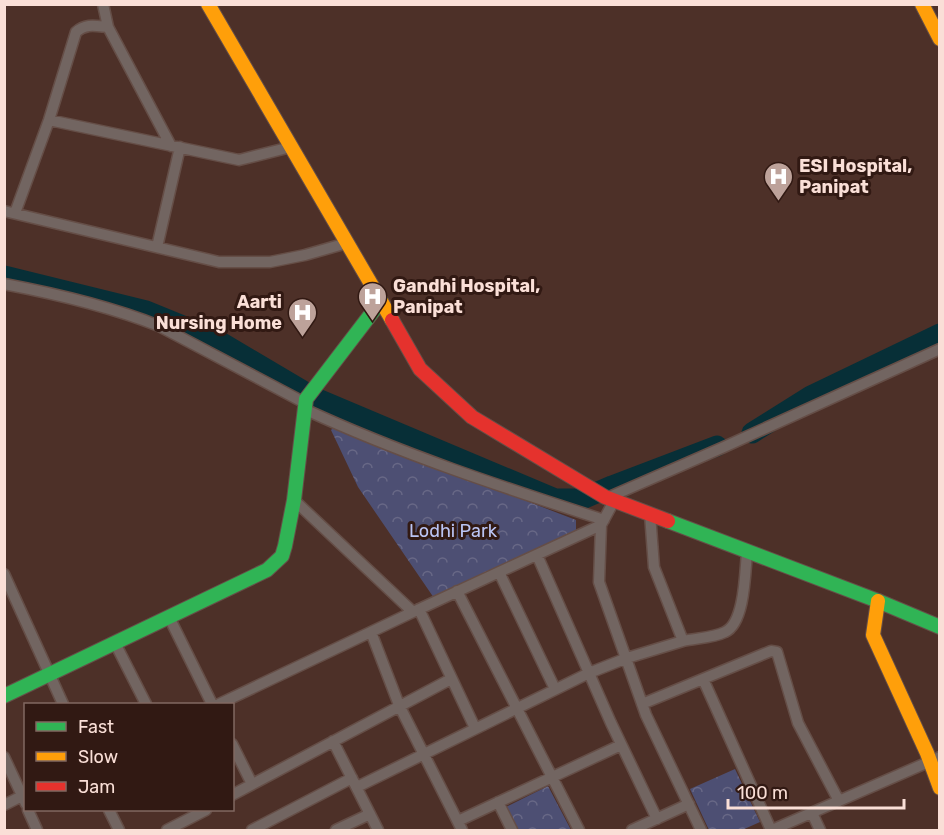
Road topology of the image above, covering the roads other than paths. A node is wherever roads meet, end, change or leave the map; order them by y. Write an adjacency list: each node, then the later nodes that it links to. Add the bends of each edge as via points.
1 (103, 4): 5 (street)
2 (208, 4): 9 (main road)
3 (922, 4): 4 (main road)
4 (936, 24): 6 (main road)
5 (108, 27): 7 (street, via 82,26 76,32); 8 (street)
6 (939, 39)
7 (49, 120): 8 (street); 10 (street)
8 (175, 147): 9 (street, via 239,160); 12 (street)
9 (291, 147): 11 (main road)
10 (10, 212): 12 (street)
11 (346, 243): 12 (street, via 270,262 219,262); 14 (main road)
12 (157, 247)
13 (4, 284): 16 (street, via 74,299 159,326)
14 (381, 301): 16 (main road); 17 (main road, via 420,369 472,417)
15 (939, 349): 17 (street)
16 (305, 404): 18 (main road); 20 (street, via 348,429)
17 (609, 499): 19 (main road); 20 (street)
18 (294, 500): 27 (street); 28 (main road, via 285,546 276,563)
19 (650, 514): 21 (main road); 31 (street, via 654,567)
20 (603, 522): 22 (street); 33 (street, via 599,582)
21 (747, 552): 26 (main road); 31 (street, via 739,616 734,626 722,634)
22 (537, 555): 23 (street); 34 (street)
23 (499, 572): 25 (street); 38 (street)
24 (4, 574): 35 (street)
25 (457, 591): 27 (street); 46 (street)
26 (878, 601): 29 (main road); 53 (main road, via 873,635)
27 (416, 610): 30 (street); 37 (street)
28 (169, 617): 32 (main road); 42 (street)
29 (939, 627)
30 (371, 632): 43 (street); 45 (street)
31 (683, 641): 33 (street)
32 (115, 643): 35 (main road); 41 (street)
33 (627, 658): 34 (street); 44 (street)
34 (589, 673): 38 (street); 49 (street)
35 (50, 675): 39 (main road); 40 (street)
36 (703, 678): 44 (street); 60 (street, via 777,652 798,723); 81 (street)
37 (451, 679): 45 (street); 47 (street)
38 (555, 689): 46 (street)
39 (4, 696)
40 (62, 703)
41 (145, 703)
42 (211, 703)
43 (223, 703)
44 (642, 704): 62 (street)
45 (399, 705): 48 (street); 51 (street)
46 (516, 708): 47 (street); 54 (street)
47 (475, 728): 51 (street)
48 (333, 741): 55 (street); 56 (street)
49 (621, 745): 54 (street); 69 (street)
50 (234, 748): 56 (street)
51 (423, 753): 55 (street); 70 (street)
52 (4, 757): 59 (street)
53 (935, 759): 57 (main road); 60 (street)
54 (552, 777): 61 (street); 78 (street)
55 (354, 782): 68 (street); 74 (street)
56 (252, 784): 58 (street)
57 (939, 788)
58 (234, 794)
59 (24, 798): 63 (street)
60 (839, 801): 67 (street)
61 (498, 802): 70 (street); 77 (street)
62 (688, 804): 69 (street); 80 (street)
63 (4, 805)
64 (28, 811): 71 (street)
65 (110, 811): 72 (street)
66 (204, 811): 73 (street)
67 (812, 813): 81 (street); 82 (street)
68 (370, 814): 75 (street); 76 (street)
69 (657, 819): 79 (street)
70 (460, 826)
71 (37, 831)
72 (119, 831)
73 (167, 831)
74 (252, 831)
75 (336, 831)
76 (378, 831)
77 (512, 831)
78 (579, 831)
79 (632, 831)
80 (701, 831)
81 (772, 831)
82 (820, 831)

